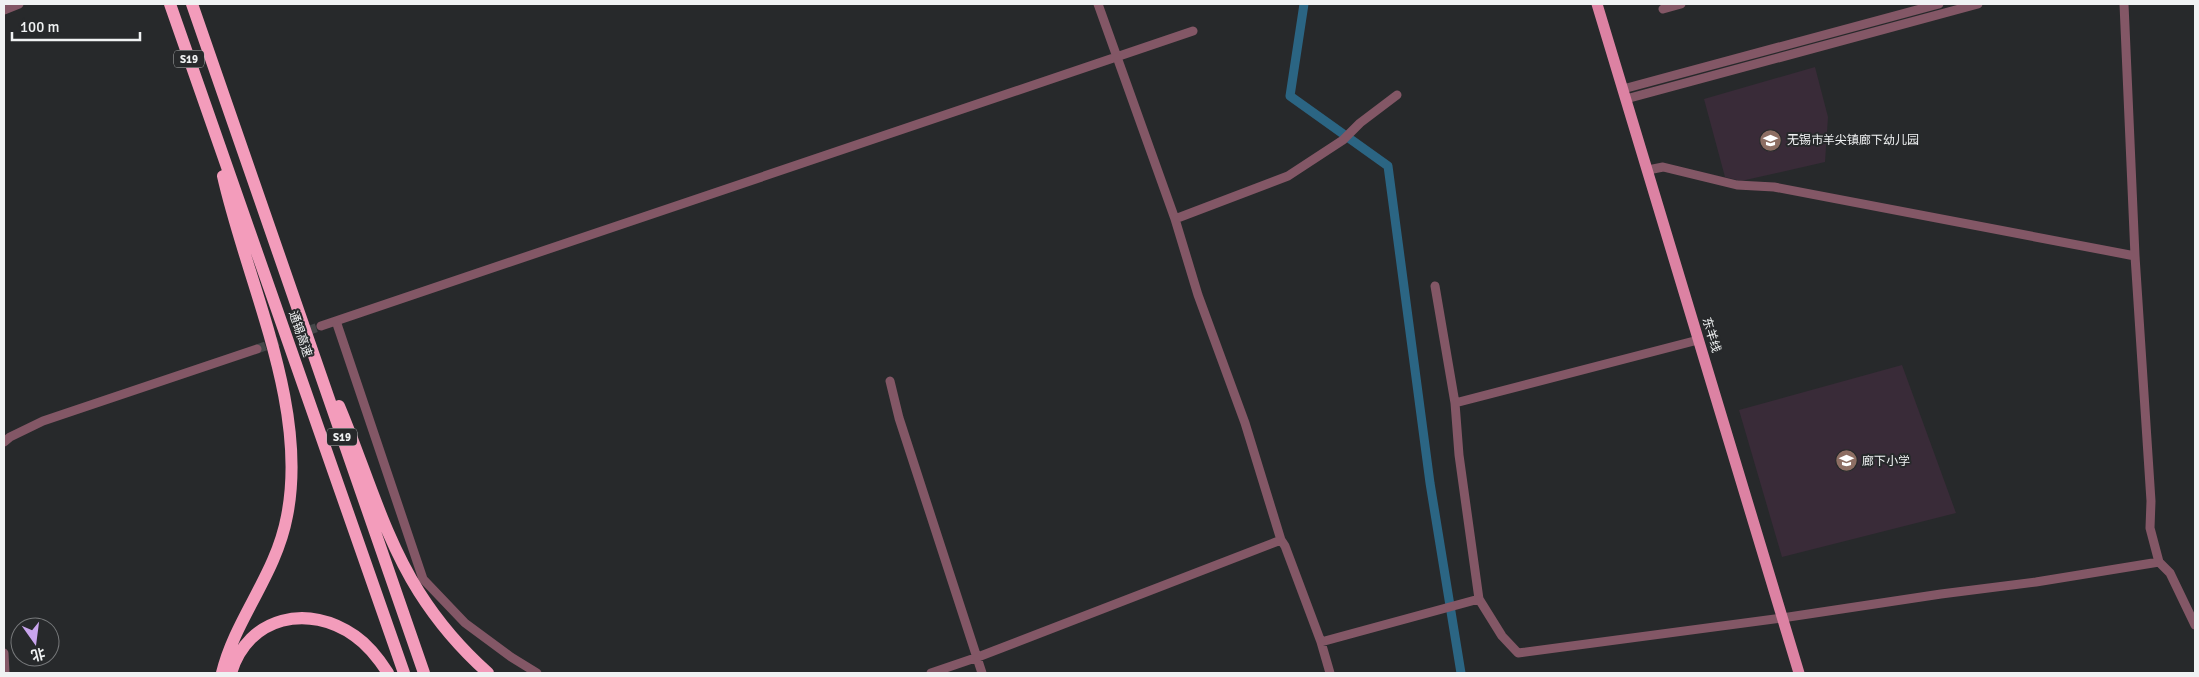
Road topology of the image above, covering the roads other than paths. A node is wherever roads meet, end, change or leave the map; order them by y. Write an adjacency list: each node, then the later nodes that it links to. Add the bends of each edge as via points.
1 (19, 4): 12 (street)
2 (170, 4): 18 (highway, 通锡高速 / S19)
3 (192, 4): 22 (highway, 通锡高速 / S19)
4 (1098, 4): 14 (street)
5 (1597, 4): 15 (main road, 东羊线)
6 (1681, 4): 11 (street)
7 (1939, 4): 10 (street)
8 (1978, 4): 15 (street)
9 (2124, 4): 20 (street)
10 (1916, 7): 15 (street)
11 (1663, 9)
12 (4, 10)
13 (1192, 31): 14 (street)
14 (1117, 56): 19 (street); 23 (street)
15 (1625, 94): 17 (main road, 东羊线)
16 (1397, 95): 19 (street, via 1343,140 1288,176)
17 (1648, 170): 20 (street, via 1663,167 1737,185 1774,187); 25 (main road, 东羊线)
18 (236, 209): 39 (highway, via 283,392 291,435 293,471 287,517 272,566 236,635); 42 (highway, 通锡高速 / S19)
19 (1175, 219): 30 (street, via 1198,295 1245,423)
20 (2135, 256): 31 (street, via 2150,528)
21 (1435, 286): 28 (street)
22 (289, 287): 43 (highway, 通锡高速 / S19); 44 (highway, via 404,565 418,592 452,637)
23 (336, 321): 24 (street); 45 (street, via 423,579 465,623)
24 (321, 326)
25 (1698, 340): 28 (street); 33 (main road, 东羊线)
26 (257, 349): 29 (street, via 43,421)
27 (890, 381): 37 (street, via 899,418)
28 (1455, 403): 32 (street)
29 (4, 442)
30 (1281, 540): 35 (street); 37 (street)
31 (2159, 562): 33 (street); 34 (street, via 2170,573)
32 (1479, 599): 33 (street, via 1502,636 1518,653); 35 (street)
33 (1782, 618): 49 (main road, 东羊线)
34 (2195, 625)
35 (1321, 642): 48 (street)
36 (4, 653): 38 (street)
37 (978, 657): 46 (street); 47 (street)
38 (5, 673)
39 (222, 673)
40 (231, 673): 41 (highway, via 238,655 258,632 272,624 302,617 322,619 356,636)
41 (388, 673)
42 (404, 673)
43 (424, 673)
44 (488, 673)
45 (537, 673)
46 (931, 673)
47 (982, 673)
48 (1330, 673)
49 (1799, 673)

